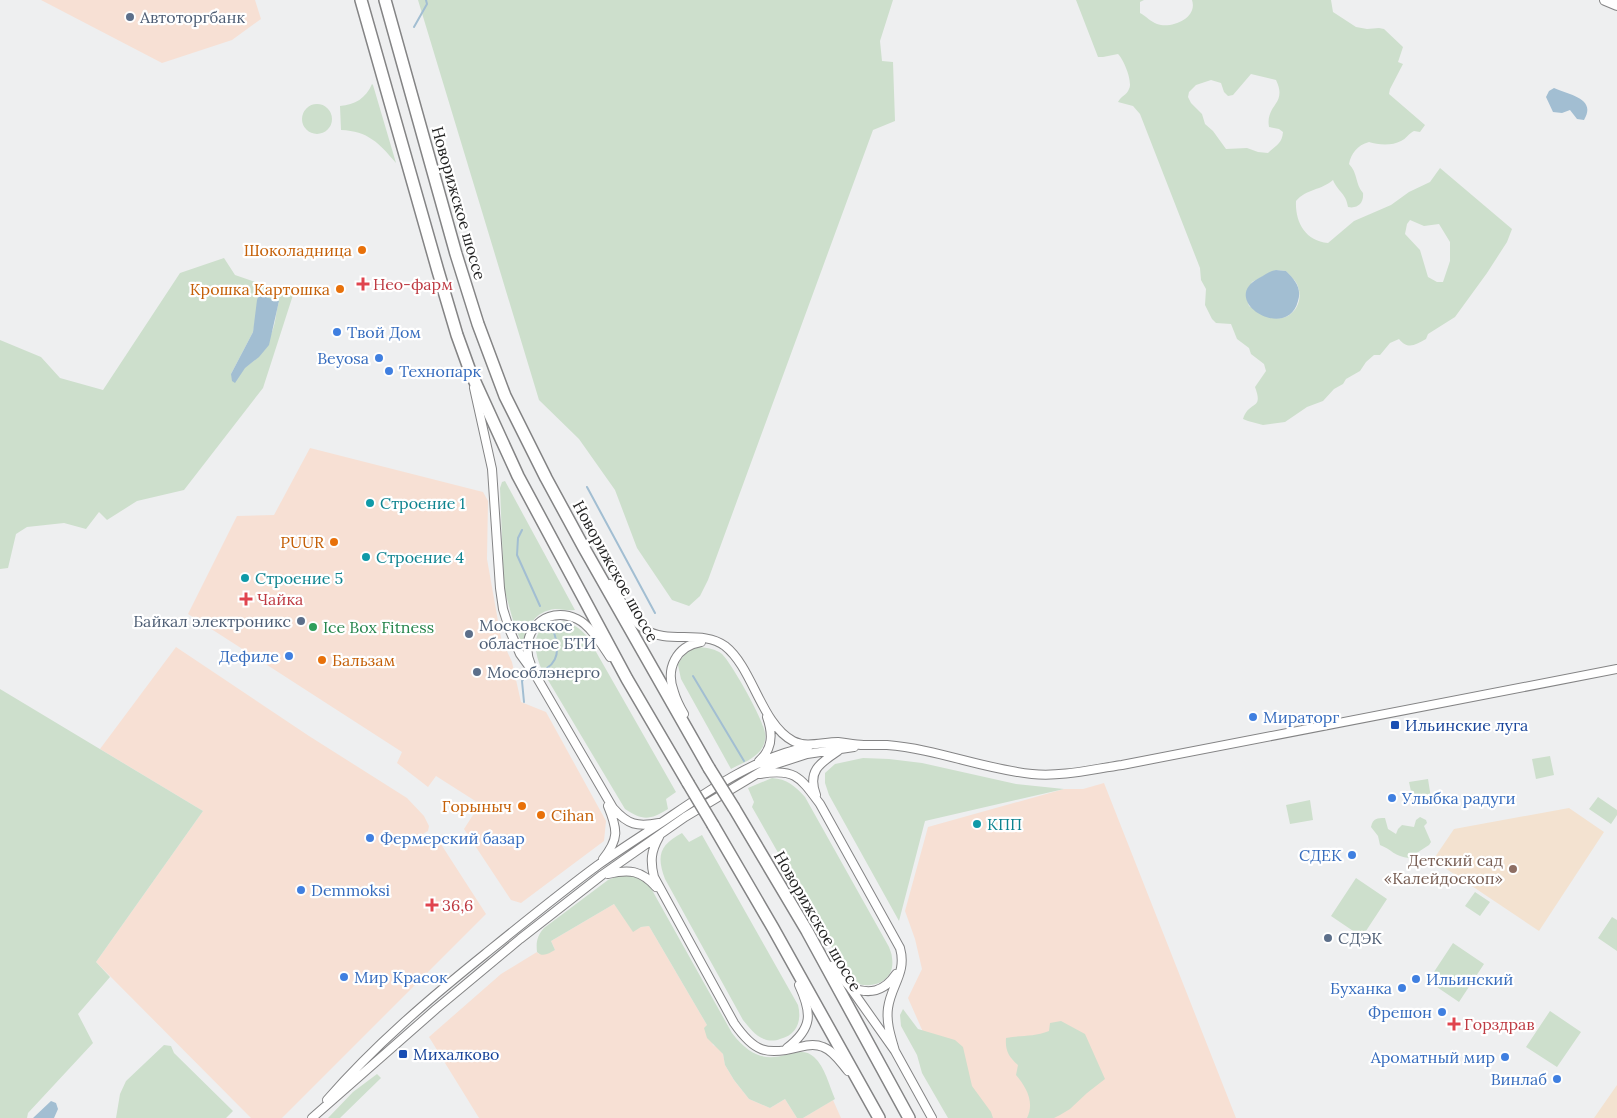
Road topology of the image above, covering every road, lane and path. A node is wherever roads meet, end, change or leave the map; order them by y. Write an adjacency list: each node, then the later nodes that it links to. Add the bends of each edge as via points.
1 (361, 0): 5 (highway, via 440,280)
2 (386, 0): 6 (highway, Новорижское шоссе, via 478,324 505,396)
3 (1605, 0): 4 (main road)
4 (1617, 5)
5 (468, 365): 9 (street, via 492,469 503,610 520,654); 10 (highway, via 518,476)
6 (584, 548): 7 (street, via 643,628 661,636); 12 (highway, Новорижское шоссе)
7 (710, 641): 11 (street, via 724,646 736,658); 12 (street, via 683,648 672,664 673,692 688,722)
8 (1617, 669): 14 (street, via 1066,774 1014,772 926,750)
9 (536, 676): 10 (street, via 528,659 530,636 540,621 560,615 580,620); 17 (street)
10 (627, 679): 24 (highway, bridge)
11 (763, 706): 13 (street, via 778,728 793,741); 16 (street, via 772,740)
12 (692, 739): 25 (highway, Новорижское шоссе, bridge)
13 (823, 743): 14 (street); 16 (street, via 778,754)
14 (863, 745): 15 (street)
15 (840, 749): 16 (street, via 807,754); 18 (street, via 815,770 813,786)
16 (752, 771): 18 (street, via 790,773); 19 (street, via 706,794); 20 (street)
17 (603, 792): 19 (street, via 613,808 629,822 644,826); 21 (street, via 616,834 615,842)
18 (820, 804): 26 (street)
19 (662, 822): 21 (street)
20 (661, 835): 22 (street); 23 (street, via 650,858)
21 (598, 865): 31 (street, via 404,1021 350,1073)
22 (602, 875): 23 (street, via 623,870 634,872 652,882); 31 (street, via 436,1009)
23 (662, 894): 28 (street, via 743,1036 765,1050)
24 (773, 928): 28 (street, via 806,999 808,1011 806,1028); 30 (highway)
25 (807, 931): 27 (street); 33 (highway, Новорижское шоссе)
26 (900, 948): 27 (street, via 896,973 883,988 866,992); 29 (street, via 903,962 888,1008)
27 (849, 986): 29 (street)
28 (785, 1050): 30 (street, via 805,1045 823,1047)
29 (895, 1051): 34 (street)
30 (860, 1084): 32 (highway)
31 (311, 1118)
32 (879, 1118)
33 (909, 1118)
34 (932, 1118)

